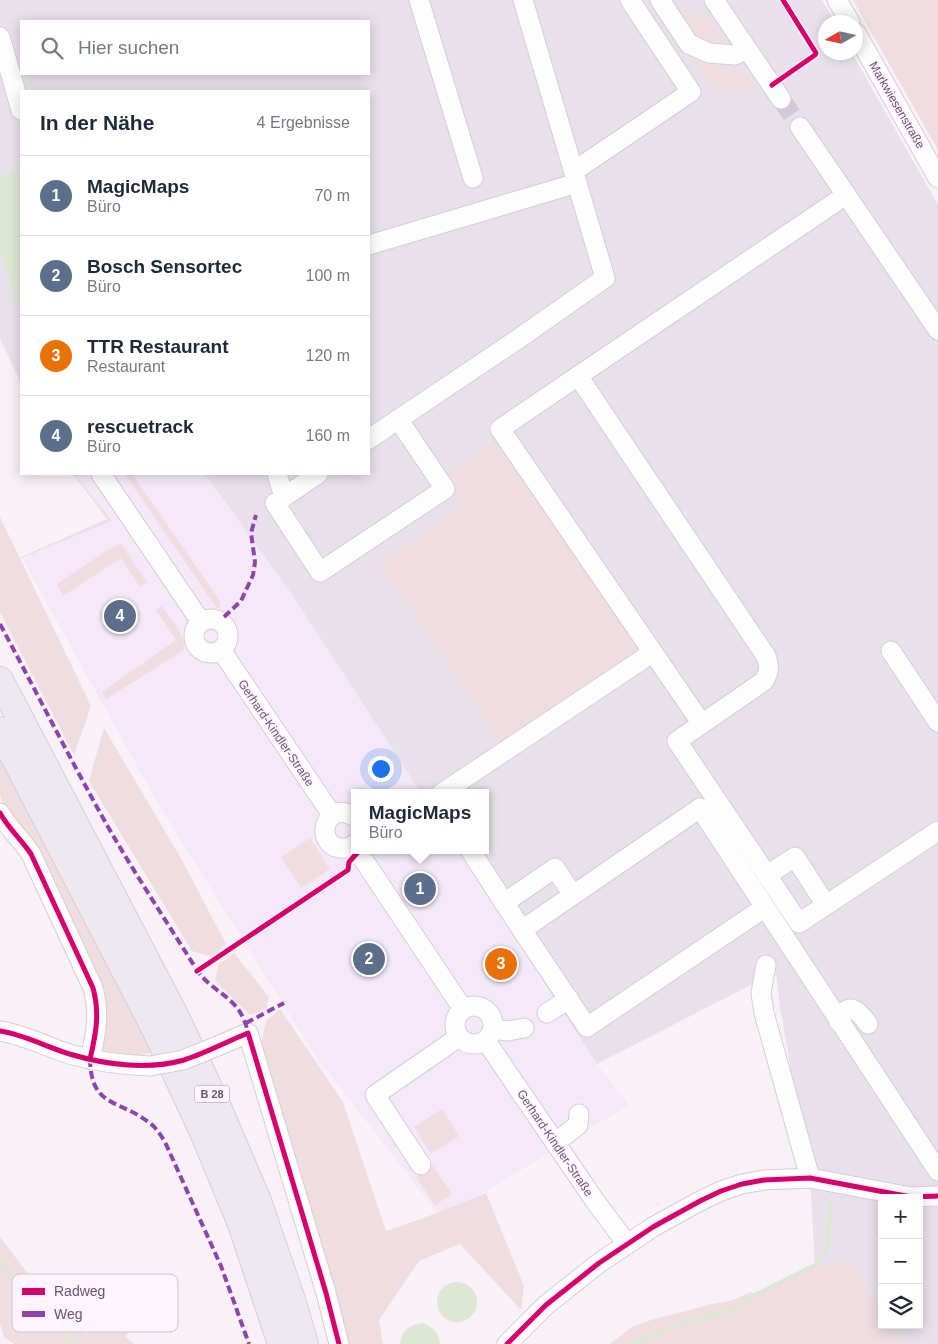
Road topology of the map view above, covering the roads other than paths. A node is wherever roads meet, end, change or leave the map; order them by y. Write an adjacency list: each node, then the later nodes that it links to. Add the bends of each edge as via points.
1 (419, 0): 15 (street)
2 (523, 0): 14 (street)
3 (630, 0): 14 (street, via 691,92)
4 (660, 0): 10 (street, via 689,44 709,53 735,55)
5 (714, 0): 10 (street)
6 (837, 0): 7 (street)
7 (846, 15)
8 (0, 37): 12 (street)
9 (863, 45): 16 (street, Markwiesenstraße)
10 (747, 49): 11 (street)
11 (781, 98)
12 (20, 107)
13 (800, 127): 17 (street)
14 (575, 177): 18 (street); 21 (street, via 605,278)
15 (473, 178)
16 (938, 178)
17 (846, 195): 19 (street); 20 (street)
18 (370, 245)
19 (938, 330)
20 (578, 376): 28 (street, via 500,429); 31 (street, via 769,664 769,673 764,681)
21 (398, 419): 22 (street); 26 (street, via 445,489 320,572)
22 (370, 438)
23 (102, 475): 34 (street, Gerhard-Kindler-Straße, via 202,622 195,632 197,646 209,654 221,650)
24 (277, 475): 25 (street, via 284,497)
25 (317, 475)
26 (275, 503)
27 (891, 651): 30 (street)
28 (652, 653): 31 (street); 33 (street)
29 (0, 680): 68 (highway, B 28, via 176,1017 258,1201)
30 (938, 722)
31 (702, 724): 41 (street, via 677,741)
32 (0, 730): 67 (highway, B 28, via 183,1088 241,1224)
33 (448, 789)
34 (332, 815): 35 (street, via 341,812); 38 (street, via 325,824 326,838 337,848)
35 (351, 815)
36 (2, 822): 59 (street, via 20,838 31,854 93,988 97,1029)
37 (938, 831): 44 (street)
38 (351, 847)
39 (360, 854): 51 (street)
40 (473, 854): 43 (street)
41 (767, 875): 44 (street, via 795,857); 46 (street)
42 (572, 895): 43 (street, via 555,868); 45 (street, via 700,808); 47 (street)
43 (504, 903): 47 (street)
44 (826, 904): 46 (street)
45 (764, 908): 48 (street); 50 (street, via 587,1026)
46 (799, 923): 48 (street)
47 (522, 930): 50 (street)
48 (781, 933): 53 (street)
49 (766, 965): 64 (street, via 761,993 764,1013)
50 (569, 999): 52 (street)
51 (463, 1009): 57 (street, Gerhard-Kindler-Straße, via 482,1008 491,1016); 58 (street, via 457,1016 455,1028)
52 (547, 1013)
53 (839, 1022): 54 (street, via 842,1014 854,1009); 63 (street)
54 (868, 1024)
55 (524, 1028): 57 (street)
56 (0, 1031): 59 (street)
57 (490, 1035): 58 (street, via 480,1044 472,1045); 61 (street, Gerhard-Kindler-Straße)
58 (459, 1038): 62 (street, via 375,1095)
59 (90, 1059): 69 (street, bridge, via 150,1066 183,1060 248,1033)
60 (579, 1114): 61 (street, via 578,1125)
61 (554, 1143): 66 (street, Gerhard-Kindler-Straße)
62 (421, 1165)
63 (938, 1171)
64 (810, 1178): 65 (street, via 911,1197); 66 (street, via 764,1180 721,1191)
65 (938, 1196)
66 (627, 1244): 70 (street, via 571,1284 522,1327)
67 (281, 1344)
68 (305, 1344)
69 (339, 1344)
70 (508, 1344)

